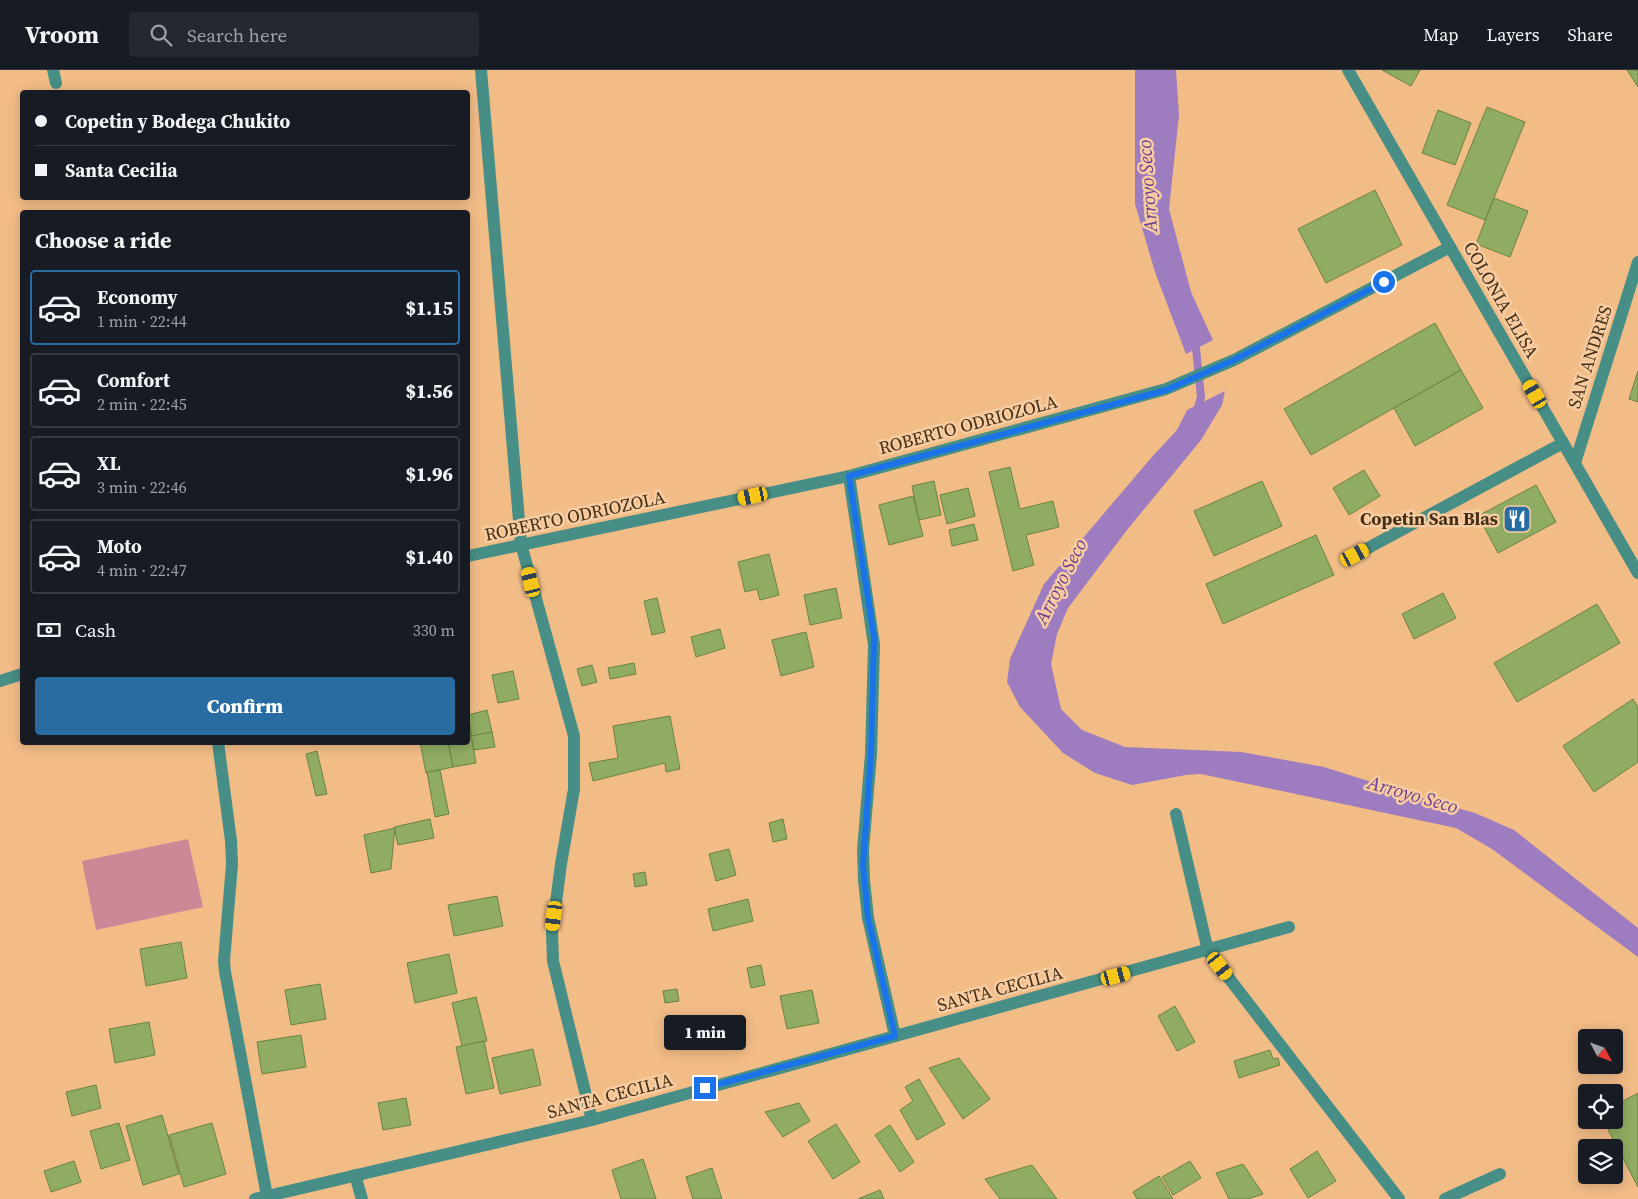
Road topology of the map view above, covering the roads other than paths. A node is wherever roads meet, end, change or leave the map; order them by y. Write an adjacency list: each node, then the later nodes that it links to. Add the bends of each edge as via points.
1 (481, 70): 8 (street)
2 (1348, 70): 3 (street, COLONIA ELISA)
3 (1450, 247): 5 (street, COLONIA ELISA); 7 (street, ROBERTO ODRIOZOLA, via 1234,360 1166,390)
4 (1638, 262): 6 (street, SAN ANDRES)
5 (1563, 443): 6 (street, COLONIA ELISA); 9 (street)
6 (1575, 463): 11 (street, COLONIA ELISA)
7 (849, 476): 8 (street, ROBERTO ODRIOZOLA); 18 (street, via 874,637 871,754 863,865 868,918)
8 (521, 544): 10 (street, ROBERTO ODRIOZOLA); 19 (street, via 574,736 574,789 552,933 553,961)
9 (1355, 555)
10 (470, 556)
11 (1638, 573)
12 (20, 675): 13 (street)
13 (0, 681)
14 (218, 745): 22 (street, via 232,864 225,972)
15 (1176, 814): 17 (street)
16 (1289, 927): 17 (street, SANTA CECILIA)
17 (1208, 951): 18 (street, SANTA CECILIA); 24 (street)
18 (895, 1036): 19 (street, SANTA CECILIA)
19 (592, 1120): 21 (street, SANTA CECILIA)
20 (1500, 1174): 25 (street)
21 (355, 1175): 22 (street, SANTA CECILIA); 23 (street)
22 (261, 1197)
23 (362, 1199)
24 (1398, 1199)
25 (1445, 1199)

